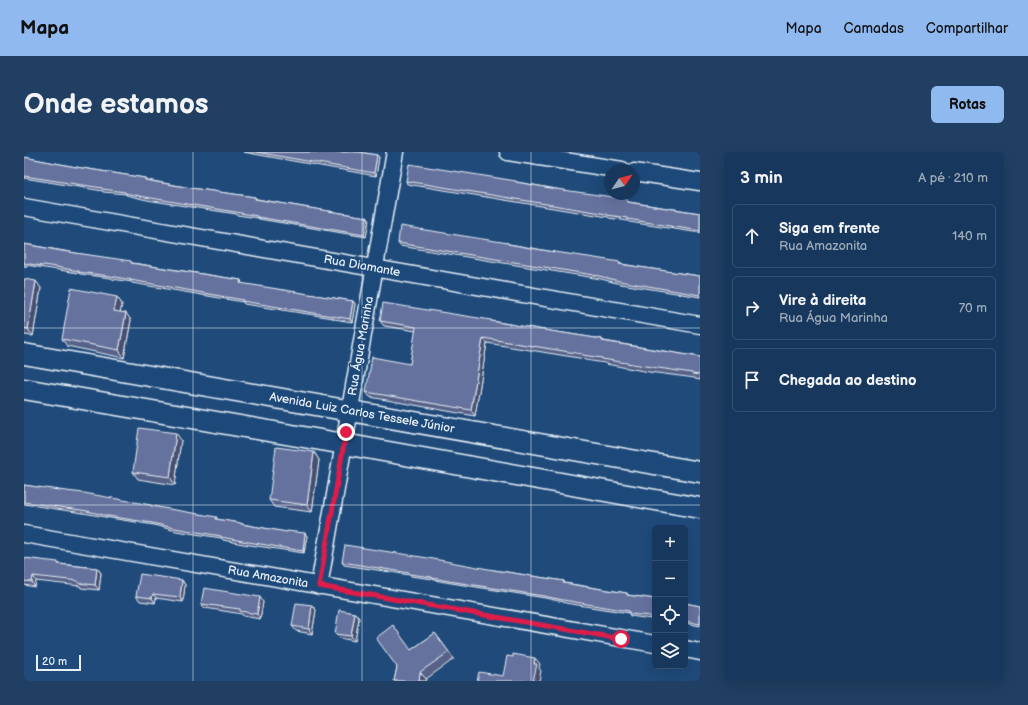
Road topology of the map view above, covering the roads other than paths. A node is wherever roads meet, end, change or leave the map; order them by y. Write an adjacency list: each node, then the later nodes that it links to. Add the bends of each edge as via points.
1 (395, 152): 7 (street, Rua Água Marinha)
2 (508, 152): 3 (street)
3 (604, 167)
4 (640, 173): 5 (street)
5 (700, 182)
6 (24, 207): 7 (street, Rua Diamante)
7 (374, 268): 8 (street, Rua Diamante); 11 (street, Rua Água Marinha)
8 (700, 325)
9 (24, 354): 11 (street, Avenida Luiz Carlos Tessele Júnior)
10 (24, 390): 12 (street)
11 (350, 411): 12 (street, Rua Água Marinha); 13 (street, Avenida Luiz Carlos Tessele Júnior)
12 (344, 444): 14 (street); 16 (street, Rua Água Marinha)
13 (700, 472)
14 (700, 508)
15 (24, 534): 16 (street, Rua Amazonita)
16 (319, 586): 17 (street, Rua Amazonita)
17 (652, 643)
18 (688, 650): 19 (street)
19 (700, 652)

